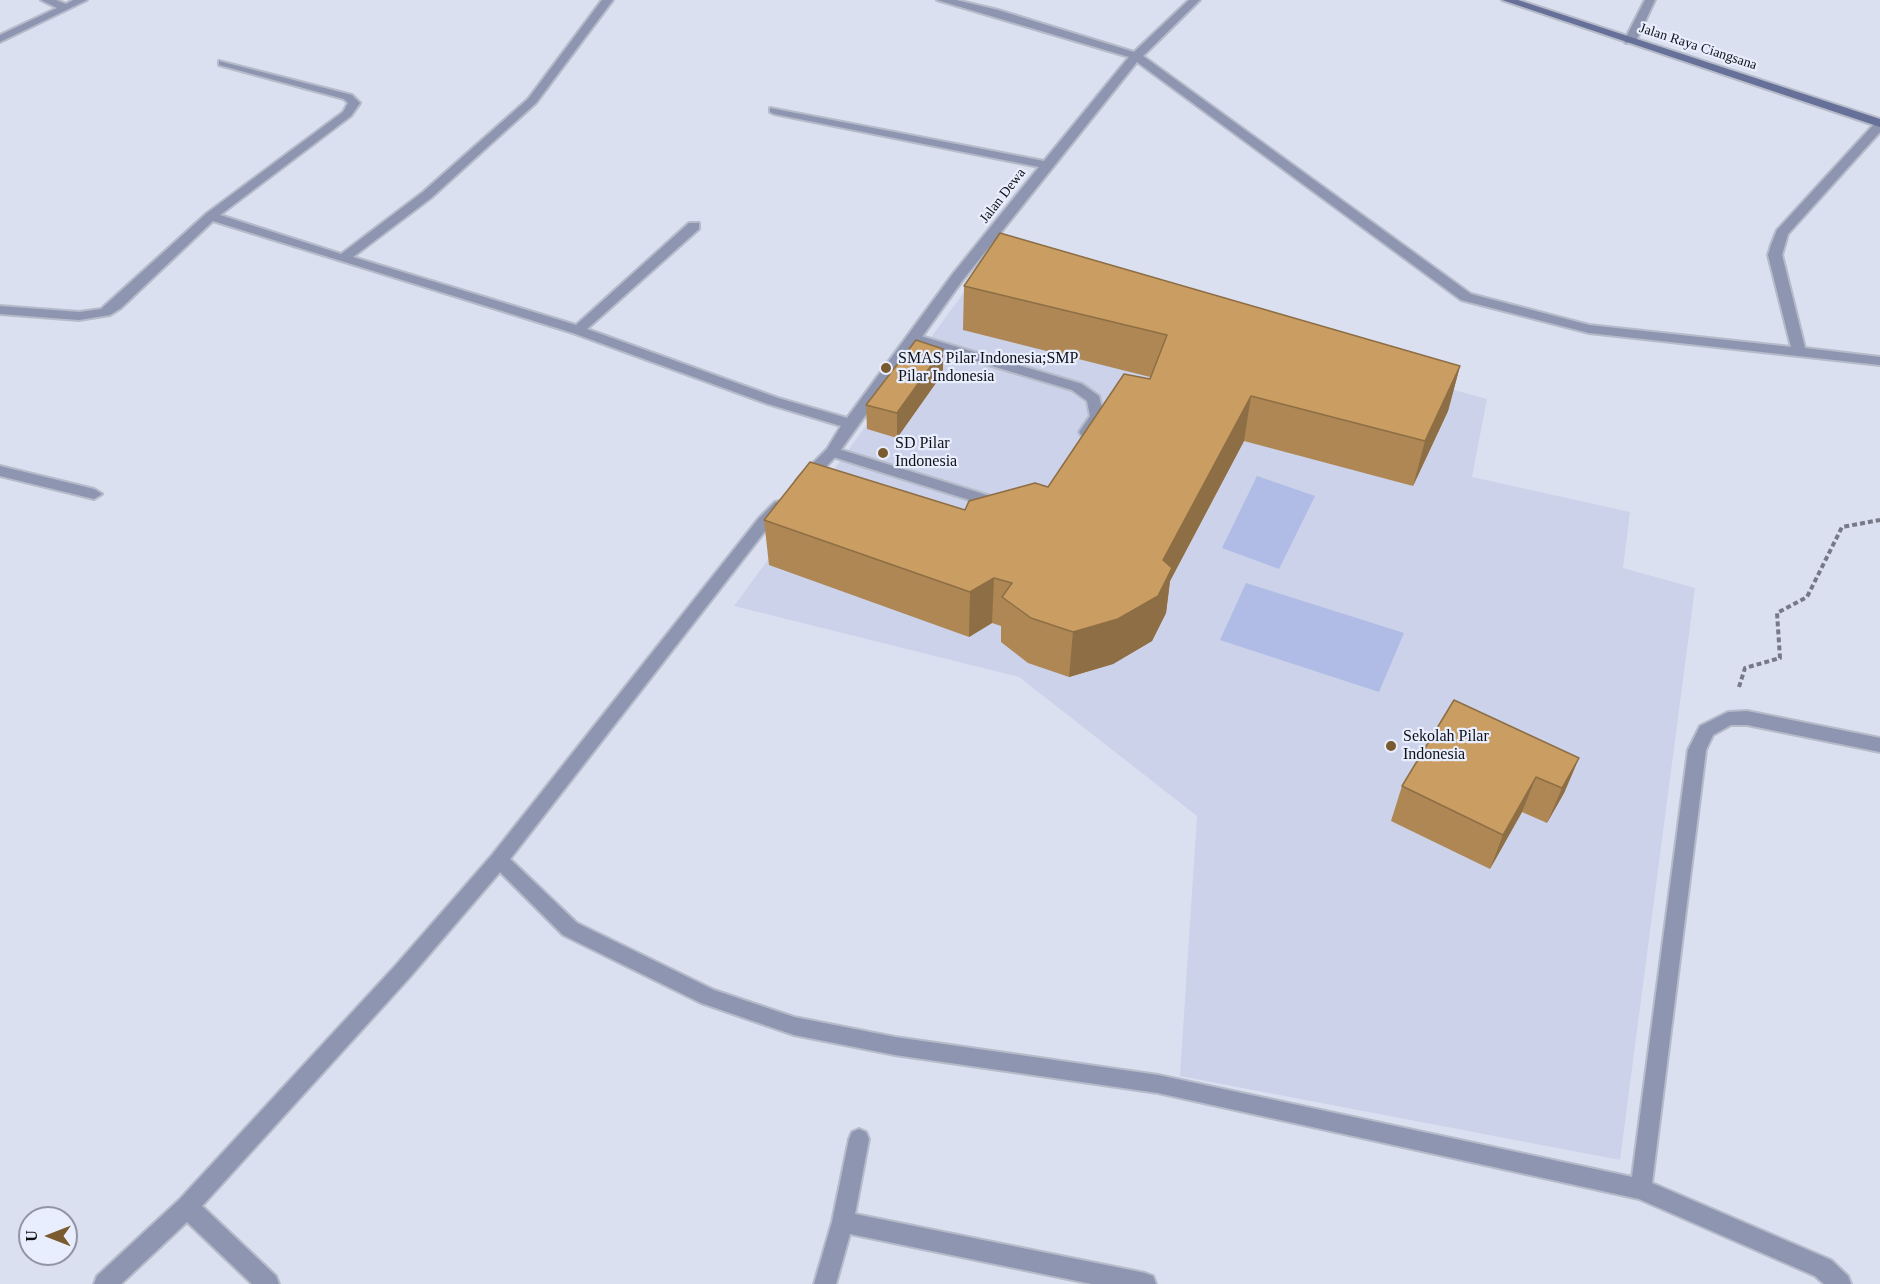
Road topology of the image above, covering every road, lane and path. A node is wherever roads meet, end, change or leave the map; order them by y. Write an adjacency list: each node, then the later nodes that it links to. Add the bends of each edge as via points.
1 (46, 0): 8 (street)
2 (82, 0): 8 (street)
3 (608, 0): 18 (street, via 532,101 427,195)
4 (942, 0): 11 (street)
5 (1195, 0): 11 (street, Jalan Dewa)
6 (1507, 0): 10 (main road, Jalan Raya Ciangsana)
7 (1650, 0): 10 (street)
8 (67, 8): 9 (street)
9 (0, 39)
10 (1630, 41): 14 (main road, Jalan Raya Ciangsana)
11 (1136, 56): 15 (street, Jalan Dewa); 22 (street, via 1466,297 1589,329)
12 (223, 63): 16 (street, via 348,97 354,103 347,114)
13 (774, 110): 15 (street)
14 (1880, 124): 22 (street, via 1782,233 1777,245 1775,255)
15 (1047, 165): 21 (street, Jalan Dewa)
16 (211, 216): 18 (street); 19 (street, via 105,312 79,316)
17 (694, 226): 20 (street)
18 (343, 259): 20 (street)
19 (0, 310)
20 (578, 330): 24 (street, via 773,401)
21 (914, 338): 24 (street, Jalan Dewa); 25 (street, via 1077,387 1094,399 1097,416)
22 (1799, 353): 23 (street)
23 (1880, 361)
24 (850, 424): 26 (street, Jalan Dewa)
25 (1077, 445)
26 (832, 452): 29 (street); 33 (street, Jalan Dewa, via 764,522)
27 (0, 471): 28 (street)
28 (94, 494)
29 (1009, 508)
30 (1880, 520): 31 (path, via 1842,528 1807,597 1777,613 1780,658 1745,668)
31 (1728, 719): 32 (street, via 1764,720); 35 (street, via 1706,731 1697,750)
32 (1880, 746)
33 (499, 860): 35 (street, via 570,929 708,997 794,1026 895,1046 1158,1084); 36 (street, Jalan Dewa)
34 (859, 1139): 37 (street)
35 (1641, 1189): 42 (street, via 1823,1268)
36 (187, 1207): 38 (street, Jalan Dewa); 39 (street)
37 (843, 1222): 40 (street); 41 (street)
38 (105, 1284)
39 (268, 1284)
40 (825, 1284)
41 (1144, 1284)
42 (1840, 1284)

